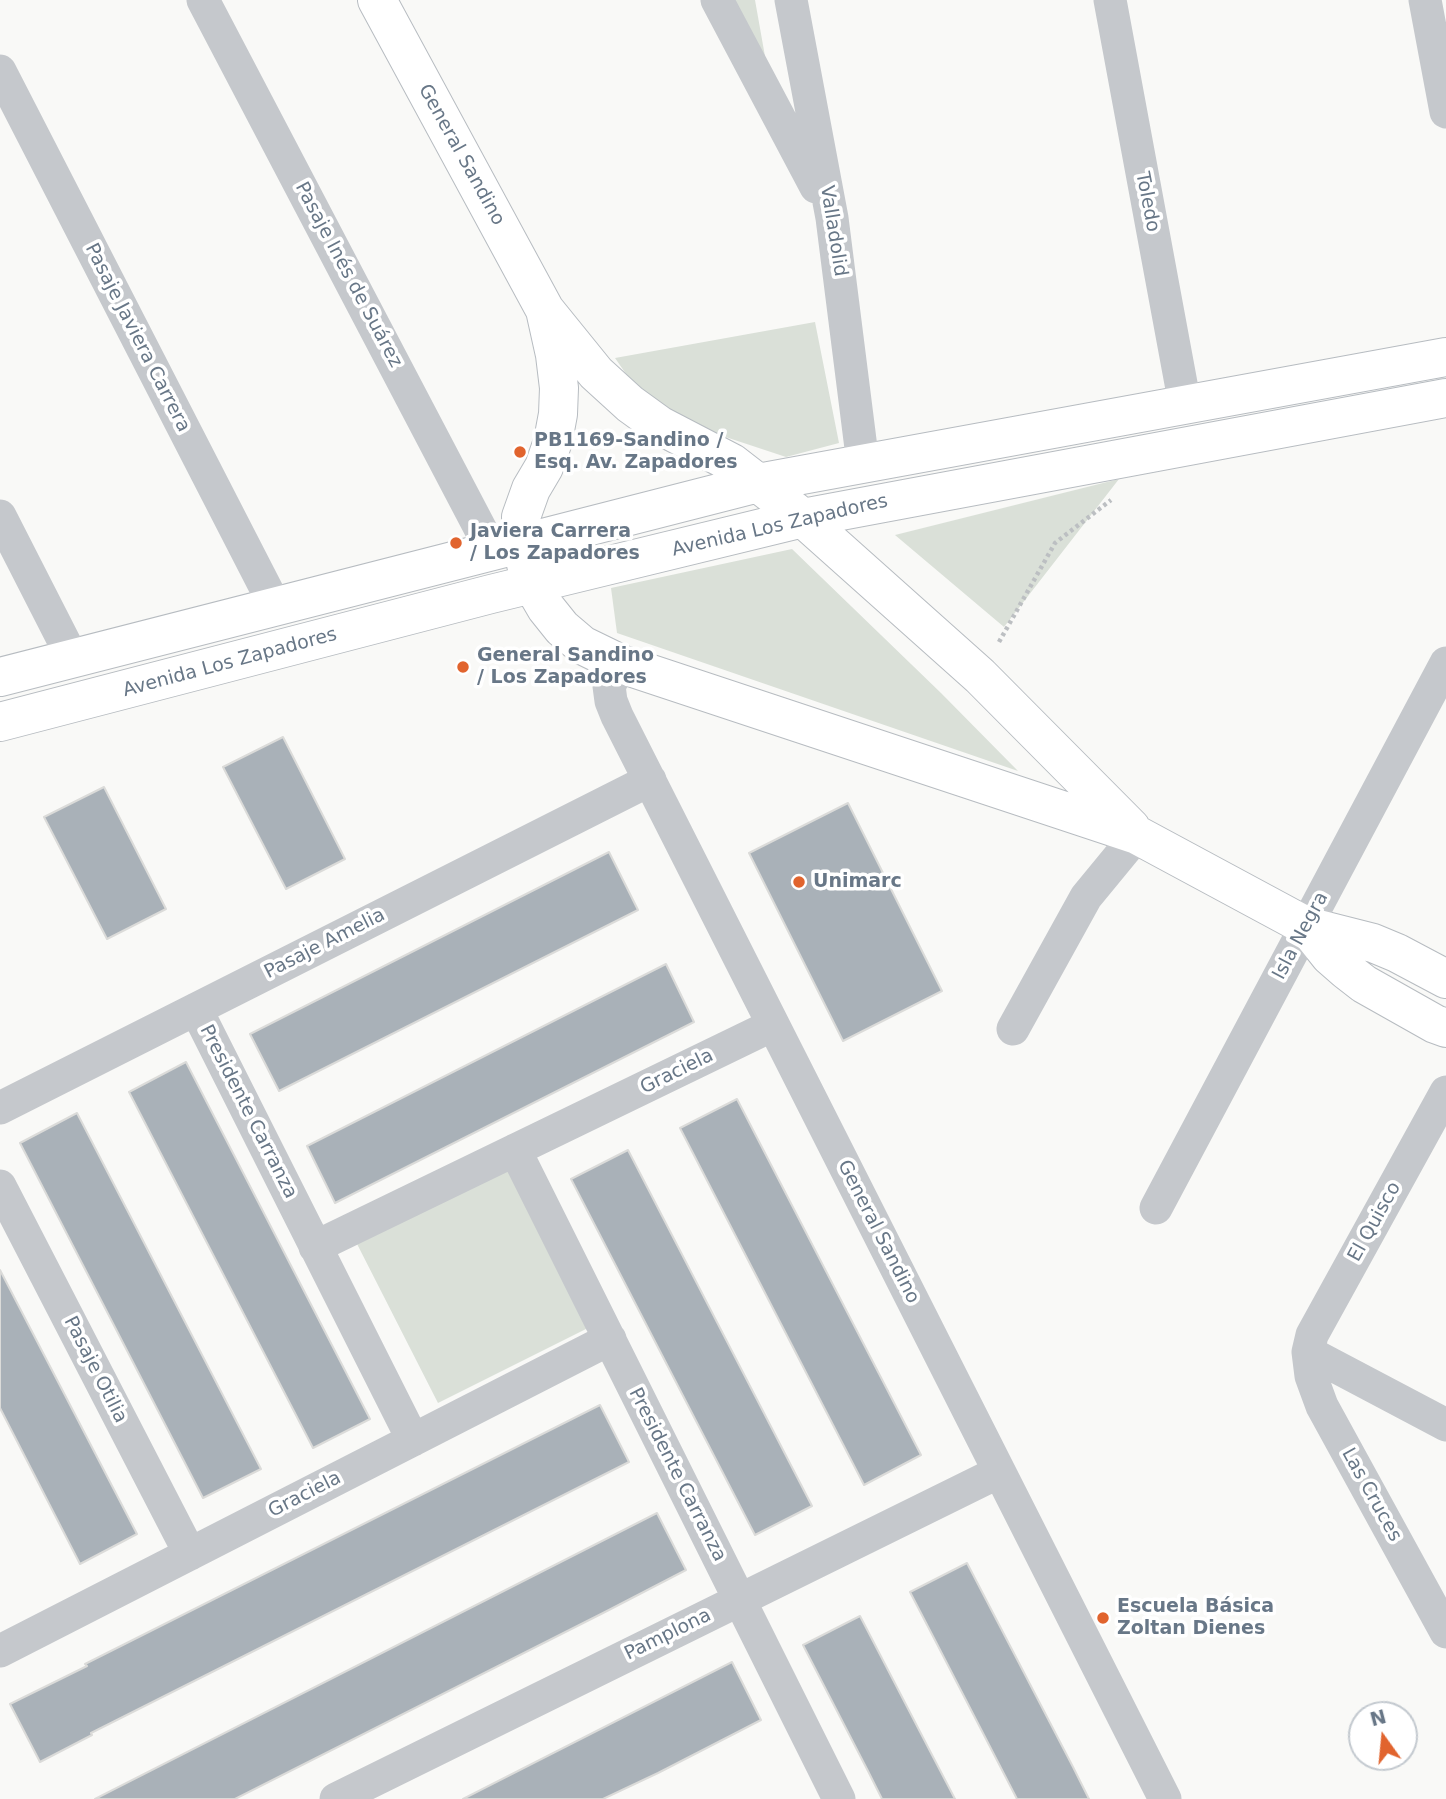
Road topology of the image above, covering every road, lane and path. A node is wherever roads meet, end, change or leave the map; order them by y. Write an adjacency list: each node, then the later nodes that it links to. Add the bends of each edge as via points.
1 (203, 0): 19 (street, Pasaje Inés de Suárez)
2 (377, 0): 10 (main road, General Sandino)
3 (717, 0): 9 (street)
4 (791, 0): 9 (street, Valladolid)
5 (1110, 0): 13 (street, Toledo)
6 (1425, 0): 8 (street)
7 (0, 71): 21 (street, Pasaje Javiera Carrera)
8 (1446, 112)
9 (832, 218): 14 (street, Valladolid)
10 (545, 310): 15 (main road, General Sandino, via 596,373 630,404); 19 (main road, General Sandino, via 559,388 558,414 544,467)
11 (1446, 357): 13 (main road)
12 (1446, 398): 18 (main road, Avenida Los Zapadores)
13 (1185, 405): 14 (main road)
14 (863, 464): 15 (main road)
15 (758, 483): 18 (main road, General Sandino); 19 (main road)
16 (1117, 495): 25 (path, via 1055,543)
17 (0, 516): 22 (street)
18 (803, 518): 20 (main road, Avenida Los Zapadores); 25 (main road, General Sandino)
19 (508, 546): 20 (main road, General Sandino, via 526,564); 21 (main road)
20 (533, 584): 24 (main road, General Sandino, via 562,628 582,645); 27 (main road, Avenida Los Zapadores)
21 (275, 606): 22 (main road)
22 (73, 659): 26 (main road)
23 (1446, 663): 32 (street, Isla Negra)
24 (621, 664): 29 (street, General Sandino, via 609,686 611,701); 30 (main road, General Sandino)
25 (979, 676): 28 (main road, General Sandino)
26 (0, 677)
27 (0, 722)
28 (1049, 746): 30 (main road); 31 (main road, General Sandino)
29 (650, 780): 34 (street, Pasaje Amelia); 35 (street, General Sandino)
30 (1016, 795): 31 (main road, General Sandino)
31 (1137, 835): 32 (main road); 36 (street, via 1086,897)
32 (1306, 926): 33 (main road, via 1373,943); 37 (main road, via 1329,956 1354,977); 42 (street, Isla Negra)
33 (1446, 979)
34 (196, 1009): 39 (street, Pasaje Amelia); 43 (street, Presidente Carranza)
35 (773, 1025): 40 (street, Graciela); 48 (street, General Sandino)
36 (1013, 1028)
37 (1446, 1028)
38 (1446, 1093): 45 (street, El Quisco, via 1312,1335)
39 (0, 1108)
40 (515, 1150): 43 (street, Graciela); 44 (street, Presidente Carranza)
41 (0, 1185): 49 (street, Pasaje Otilia)
42 (1156, 1208)
43 (316, 1247): 47 (street, Presidente Carranza)
44 (610, 1339): 47 (street, Graciela); 50 (street, Presidente Carranza)
45 (1308, 1353): 46 (street); 51 (street, Las Cruces, via 1322,1406)
46 (1446, 1425)
47 (413, 1440): 49 (street, Graciela)
48 (999, 1472): 50 (street, Pamplona); 55 (street, General Sandino)
49 (190, 1554): 52 (street, Graciela)
50 (740, 1600): 53 (street, Pamplona); 54 (street, Presidente Carranza)
51 (1446, 1632)
52 (0, 1651)
53 (336, 1799)
54 (839, 1799)
55 (1165, 1799)

